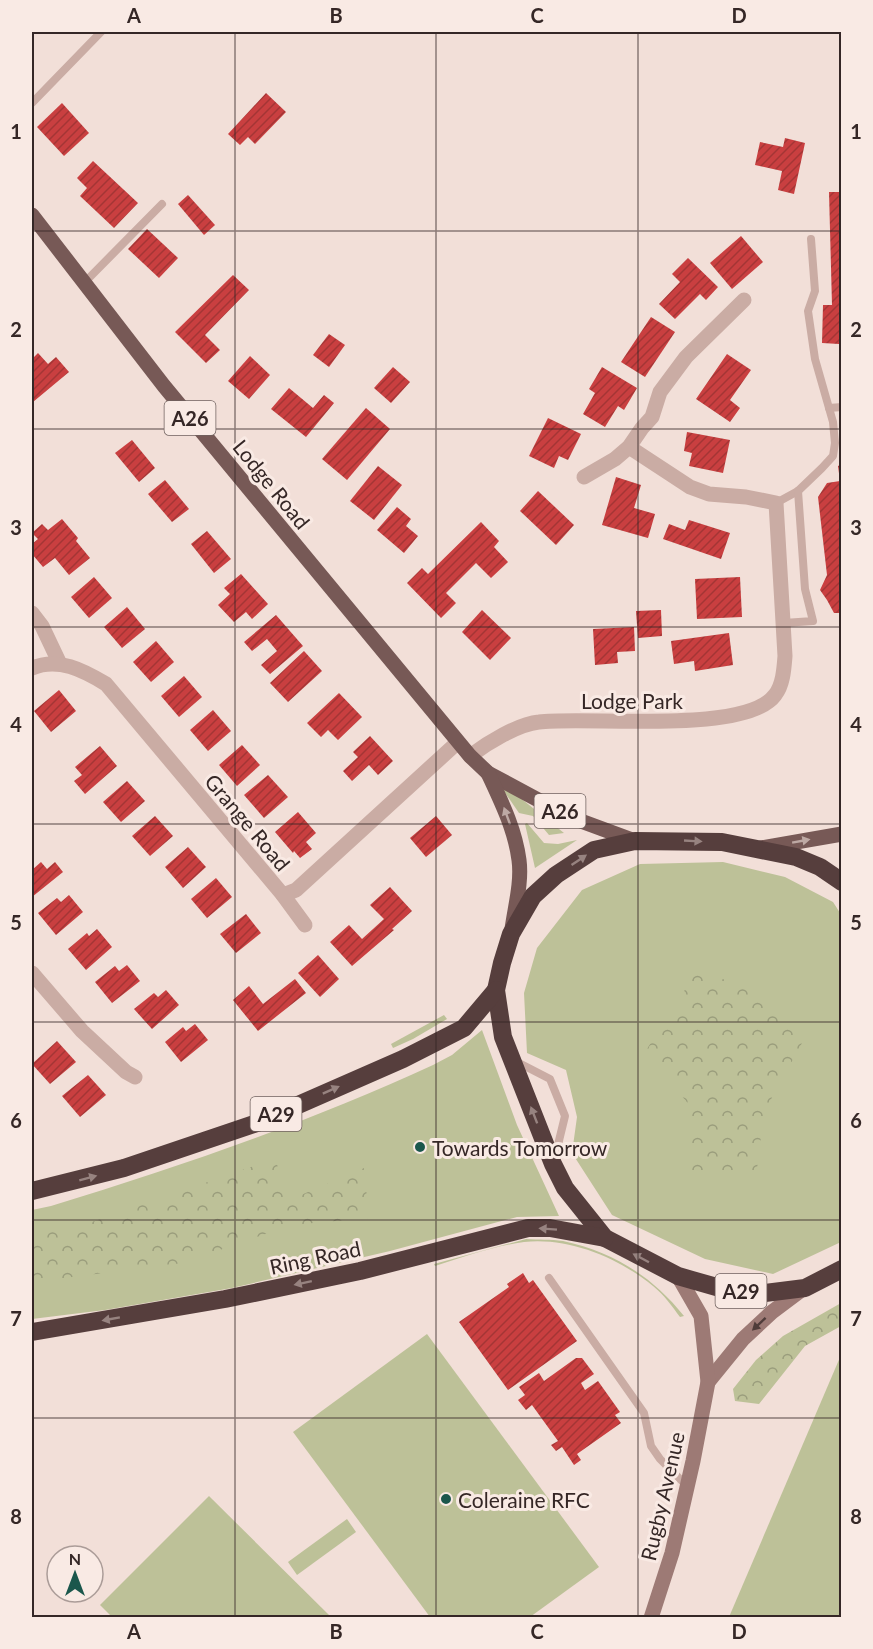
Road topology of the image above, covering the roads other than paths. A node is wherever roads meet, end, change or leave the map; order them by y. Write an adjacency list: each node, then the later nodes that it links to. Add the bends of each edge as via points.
1 (100, 32): 2 (lane)
2 (32, 103)
3 (162, 204): 6 (lane)
4 (32, 215): 6 (main road, Lodge Road / A26)
5 (811, 239): 9 (lane, via 815,291 808,311 815,359)
6 (84, 283): 19 (main road, Lodge Road / A26, via 164,386)
7 (744, 300): 11 (street, via 686,357 660,392 652,417)
8 (842, 407): 9 (lane)
9 (829, 408): 10 (lane)
10 (838, 437): 13 (lane, via 833,456)
11 (628, 447): 12 (street); 14 (street, via 690,487 710,494)
12 (584, 477)
13 (798, 491): 14 (lane); 16 (lane, via 805,589 813,621)
14 (776, 503): 16 (street)
15 (32, 613): 17 (street)
16 (784, 623): 20 (street, Lodge Park, via 784,675 775,696 751,712 707,720 537,722 490,741)
17 (60, 664): 18 (street, Grange Road, via 42,664); 26 (street, Grange Road, via 83,670 106,684)
18 (32, 669)
19 (458, 742): 20 (main road, Lodge Road / A26); 26 (street, Grange Road, via 296,890)
20 (470, 756): 21 (main road, Lodge Road / A26)
21 (488, 773): 23 (main road, Lodge Road / A26, via 576,819); 28 (main road, Lodge Road / A26, one-way to 21, via 520,861 511,824)
22 (842, 834): 24 (main road, A29, one-way to 22)
23 (635, 841): 24 (highway, A29, one-way to 24, via 722,842); 28 (highway, A29, one-way to 23, via 533,896 556,875 594,850)
24 (761, 848): 25 (highway, A29, via 820,867)
25 (842, 882)
26 (283, 895): 27 (street)
27 (305, 925)
28 (511, 934): 30 (highway, A29)
29 (32, 973): 32 (street, via 82,1031)
30 (496, 990): 31 (highway, A29, via 503,1037); 34 (highway, A29, one-way to 30, via 124,1168 257,1123 464,1028)
31 (513, 1060): 33 (highway, A29, one-way to 31); 33 (lane, via 550,1079 566,1116)
32 (135, 1077)
33 (553, 1164): 35 (highway, A29, via 566,1188)
34 (32, 1191)
35 (605, 1238): 37 (highway, A29, one-way to 35); 40 (highway, Ring Road / A29, one-way to 40, via 528,1228 349,1273)
36 (842, 1269): 39 (highway, A29)
37 (678, 1276): 39 (highway, A29, via 757,1294); 41 (street, Rugby Avenue, via 701,1316)
38 (549, 1278): 42 (lane, via 644,1413 651,1446)
39 (805, 1288): 41 (street, Rugby Avenue, one-way to 41, via 743,1339)
40 (32, 1332)
41 (708, 1382): 42 (street, Rugby Avenue)
42 (687, 1486): 43 (street, Rugby Avenue, via 672,1553)
43 (651, 1617)

